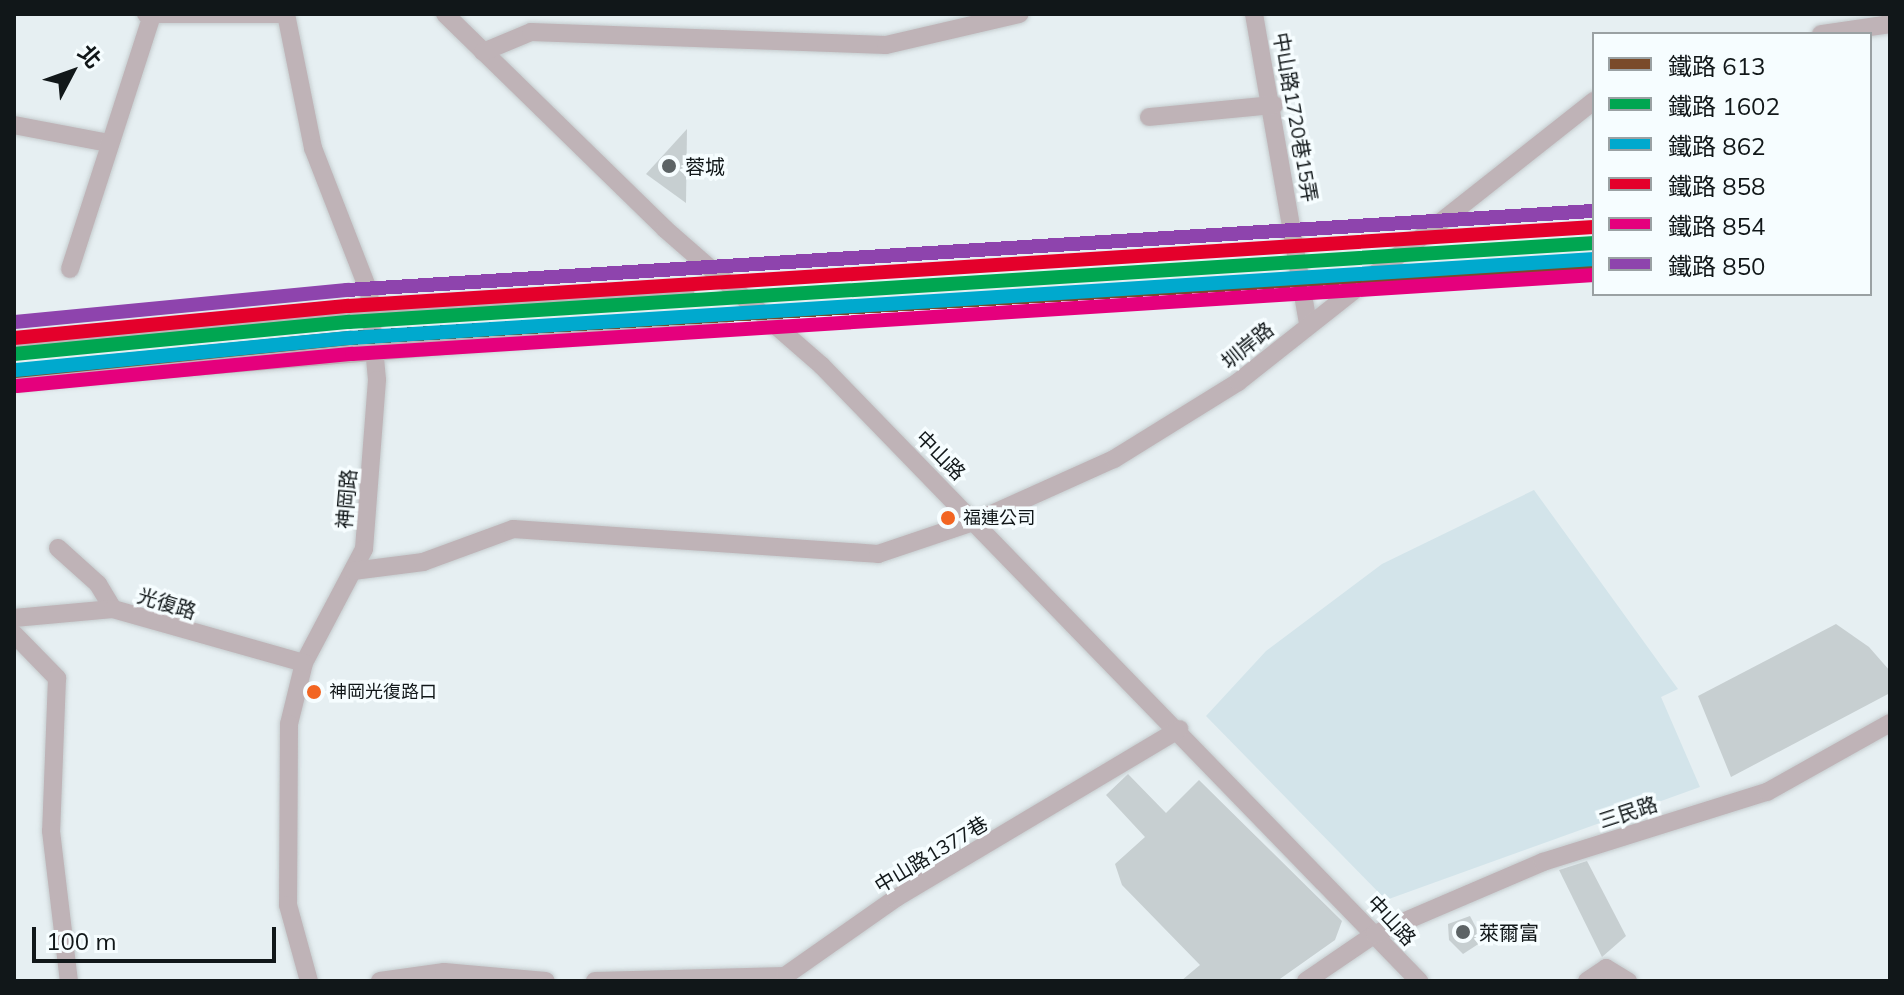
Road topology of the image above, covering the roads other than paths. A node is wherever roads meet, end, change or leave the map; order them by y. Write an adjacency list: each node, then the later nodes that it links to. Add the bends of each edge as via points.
1 (286, 14): 5 (street); 16 (street, 神岡路, via 313,148)
2 (445, 14): 8 (street, 中山路)
3 (1019, 14): 8 (street, via 886,45 531,32)
4 (1254, 14): 10 (street, 中山路1720巷15弄)
5 (149, 15): 13 (street)
6 (1890, 24): 7 (street)
7 (1835, 32)
8 (483, 52): 22 (street, 中山路, via 665,229 821,365)
9 (1592, 103): 18 (street, 圳岸路)
10 (1274, 105): 11 (street); 18 (street, 中山路1720巷15弄)
11 (1149, 117)
12 (14, 125): 13 (street)
13 (108, 143): 14 (street)
14 (70, 269)
15 (685, 291): 16 (street)
16 (371, 309): 19 (street); 20 (street, 神岡路)
17 (719, 323): 20 (street)
18 (1308, 323): 22 (street, 圳岸路, via 1238,382 1114,459)
19 (14, 343)
20 (374, 348): 21 (street); 24 (street, 神岡路, via 369,509 364,549)
21 (14, 382)
22 (976, 521): 24 (street, 圳岸路, via 878,554 513,529 423,562); 30 (street, 中山路)
23 (58, 548): 25 (street, via 98,584)
24 (353, 571): 28 (street, 神岡路)
25 (113, 609): 26 (street, 光復路); 28 (street, 光復路)
26 (14, 618)
27 (14, 634): 32 (street, via 57,678 51,831)
28 (304, 663): 33 (street, 神岡路, via 289,724 288,905)
29 (1890, 723): 31 (street, 三民路, via 1767,792 1543,862)
30 (1179, 729): 31 (street, 中山路); 36 (street, 中山路1377巷, via 896,898 785,976)
31 (1375, 934): 37 (street, 三民路); 38 (street, 中山路)
32 (69, 981)
33 (309, 981)
34 (380, 981): 35 (street, via 444,972)
35 (546, 981)
36 (595, 981)
37 (1306, 981)
38 (1419, 981)
39 (1587, 981): 40 (street, via 1606,968)
40 (1628, 981)

